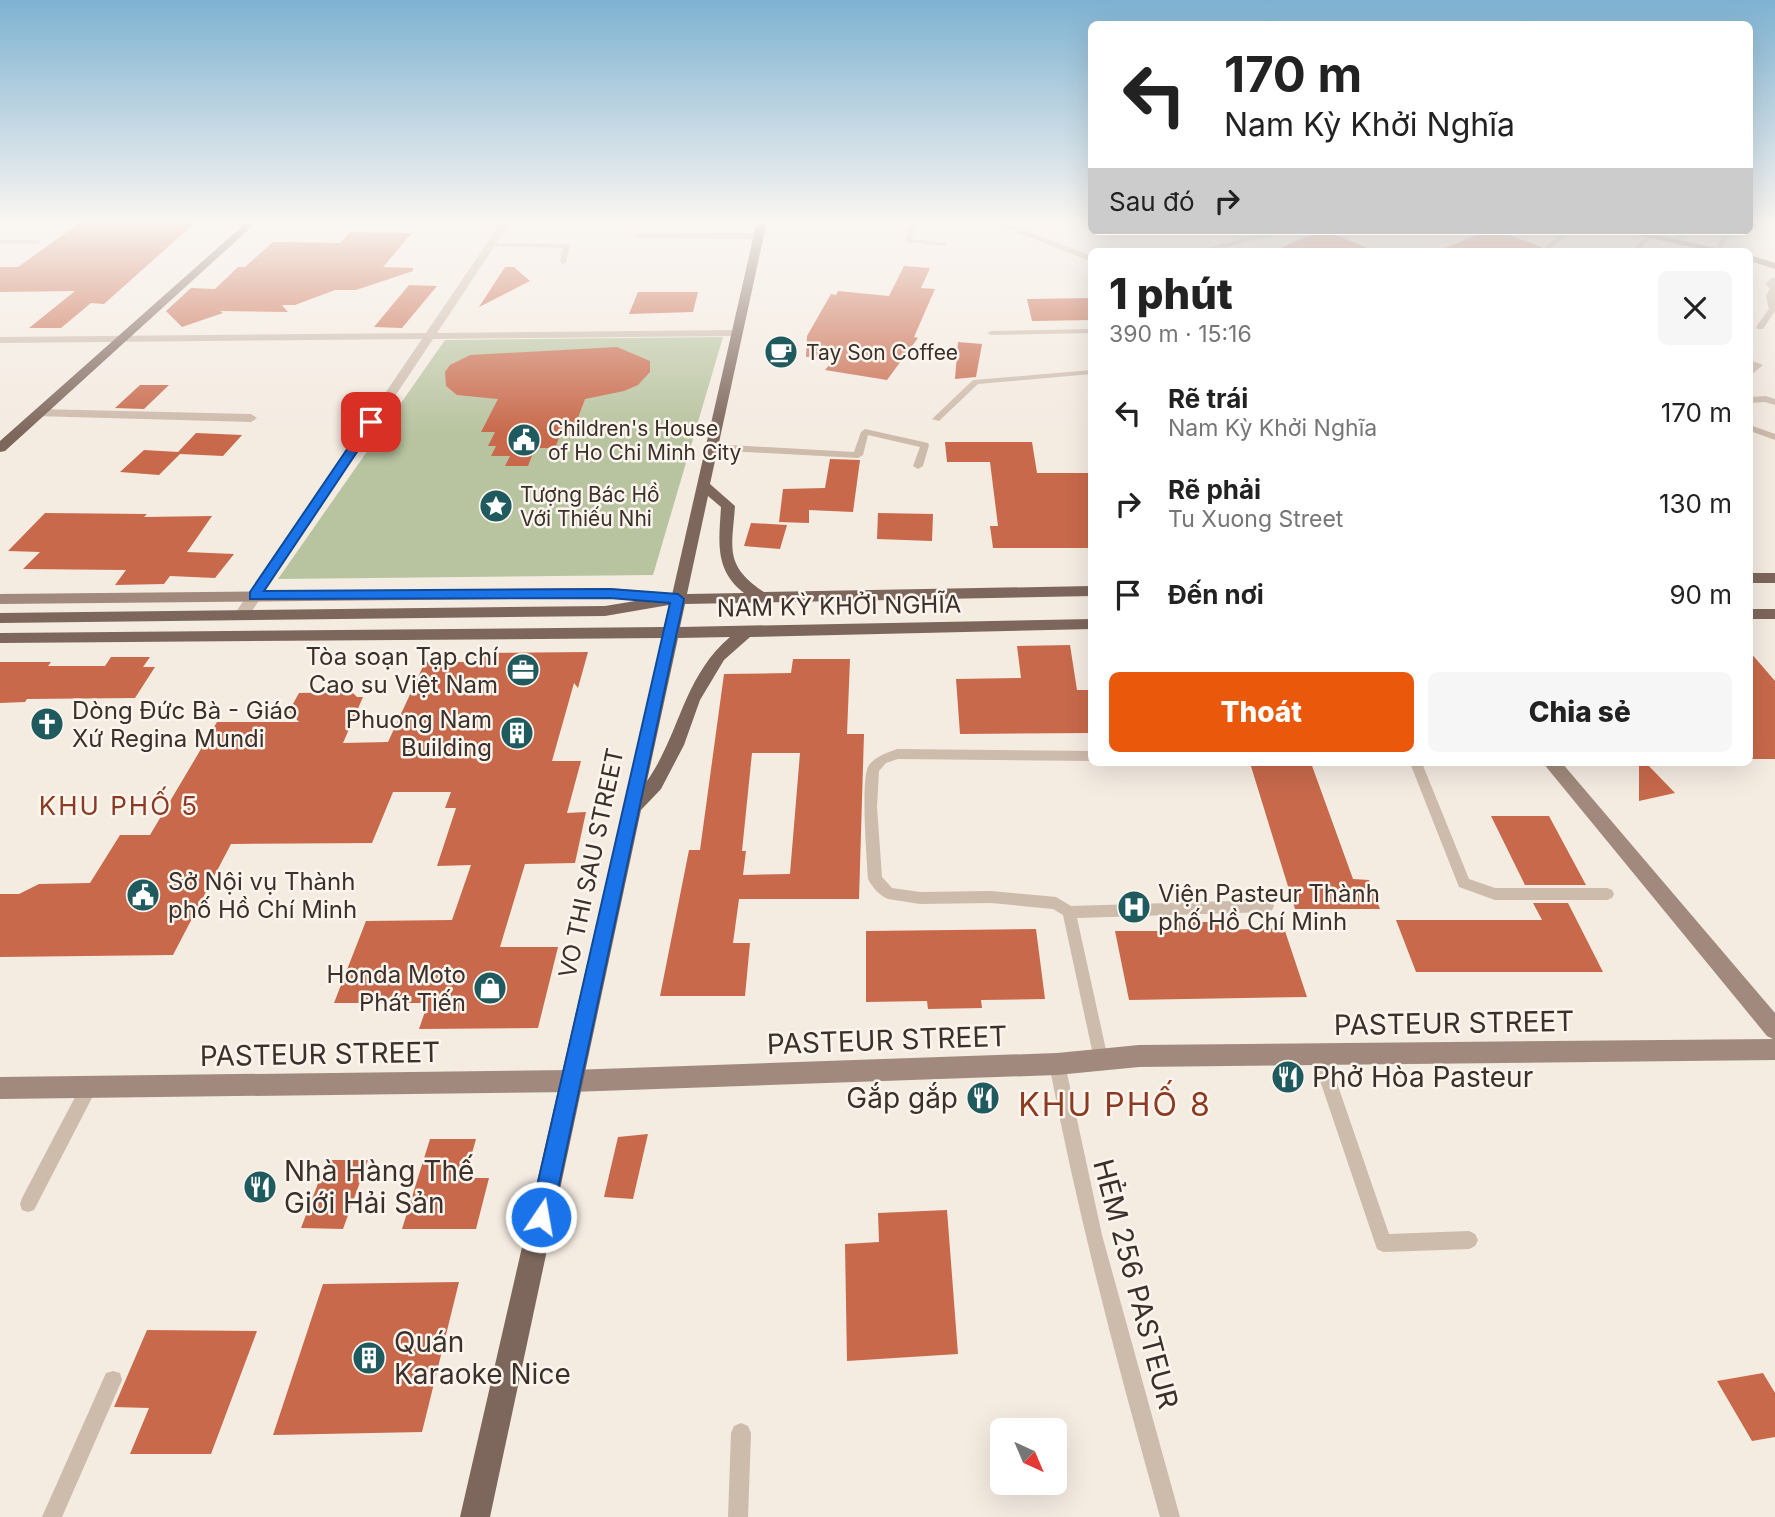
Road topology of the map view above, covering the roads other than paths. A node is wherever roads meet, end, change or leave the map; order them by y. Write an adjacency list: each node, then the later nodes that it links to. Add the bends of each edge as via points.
1 (175, 292): 10 (main road)
2 (460, 292): 9 (street)
3 (746, 292): 7 (main road, VO THI SAU STREET)
4 (1772, 292): 5 (lane, via 1773,309)
5 (1760, 327)
6 (1088, 331): 8 (lane)
7 (737, 333): 9 (street); 21 (main road, VO THI SAU STREET)
8 (991, 333)
9 (430, 336): 10 (street); 27 (street)
10 (122, 339): 11 (street); 15 (main road)
11 (0, 340)
12 (1088, 372): 17 (lane, via 976,382)
13 (1753, 401): 14 (lane)
14 (1775, 402)
15 (39, 413): 16 (street); 20 (main road)
16 (251, 418)
17 (936, 419)
18 (1753, 429): 19 (lane)
19 (1775, 437)
20 (0, 447)
21 (711, 447): 22 (lane, via 858,454 866,432 925,445); 23 (main road, VO THI SAU STREET)
22 (918, 467)
23 (703, 485): 28 (main road, via 728,506 726,558 733,578); 30 (main road, VO THI SAU STREET)
24 (1753, 578): 25 (main road)
25 (1775, 578)
26 (1088, 591): 28 (main road, NAM KỲ KHỞI NGHĨA)
27 (254, 596): 29 (main road, NAM KỲ KHỞI NGHĨA); 30 (main road, NAM KỲ KHỞI NGHĨA, via 610,593); 31 (street)
28 (760, 597): 30 (main road, NAM KỲ KHỞI NGHĨA)
29 (0, 599)
30 (678, 599): 31 (main road, NAM KỲ KHỞI NGHĨA, via 605,611); 36 (main road, VO THI SAU STREET)
31 (243, 613): 34 (main road, NAM KỲ KHỞI NGHĨA)
32 (1753, 614): 33 (main road)
33 (1775, 614)
34 (0, 618)
35 (1088, 624): 37 (main road, NAM KỲ KHỞI NGHĨA)
36 (670, 632): 37 (main road, NAM KỲ KHỞI NGHĨA); 38 (main road, NAM KỲ KHỞI NGHĨA); 42 (main road, VO THI SAU STREET)
37 (746, 632): 42 (main road, via 718,656 692,700 655,785)
38 (0, 638)
39 (1088, 755): 45 (lane, via 897,754 873,769 875,879 888,893 1056,902)
40 (1417, 766): 43 (lane, via 1464,883 1495,894)
41 (1555, 766): 46 (main road)
42 (632, 807): 51 (main road, VO THI SAU STREET)
43 (1607, 894)
44 (1267, 906): 45 (lane)
45 (1069, 912): 49 (lane)
46 (1775, 1029)
47 (1775, 1049): 48 (main road, PASTEUR STREET)
48 (1319, 1054): 49 (main road, PASTEUR STREET); 55 (lane, via 1382,1243)
49 (1100, 1059): 50 (main road, PASTEUR STREET)
50 (1057, 1064): 51 (main road, PASTEUR STREET); 61 (lane, HẺM 256 PASTEUR, via 1079,1182)
51 (571, 1081): 52 (main road, PASTEUR STREET); 59 (main road, VO THI SAU STREET)
52 (89, 1087): 53 (main road, PASTEUR STREET); 54 (lane)
53 (0, 1088)
54 (28, 1204)
55 (1469, 1240)
56 (113, 1380): 58 (lane)
57 (741, 1433): 60 (lane)
58 (52, 1517)
59 (475, 1517)
60 (738, 1517)
61 (1170, 1517)

